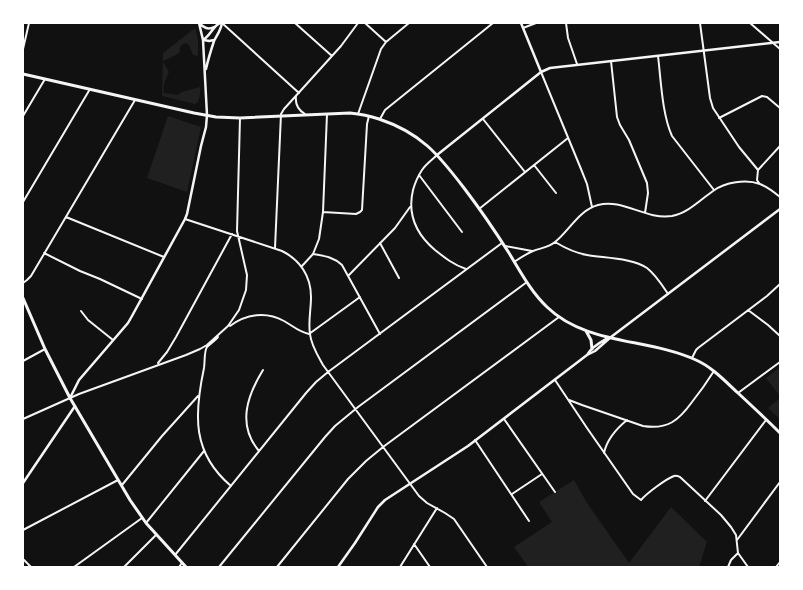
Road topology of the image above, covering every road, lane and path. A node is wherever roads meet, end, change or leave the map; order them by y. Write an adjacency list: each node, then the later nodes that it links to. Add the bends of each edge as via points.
1 (29, 23): 21 (street)
2 (199, 23): 14 (street, via 206,28); 17 (street)
3 (222, 23): 14 (street); 16 (street); 33 (street)
4 (295, 23): 24 (street)
5 (358, 23): 24 (street)
6 (365, 23): 18 (street)
7 (409, 23): 18 (street)
8 (493, 23): 45 (street, via 385,110)
9 (521, 23): 15 (street)
10 (536, 23): 15 (street)
11 (566, 23): 27 (street)
12 (700, 23): 23 (street)
13 (750, 23): 20 (street)
14 (215, 27): 17 (street)
15 (523, 28): 28 (street)
16 (216, 38): 17 (street, via 210,41); 30 (street)
17 (203, 40): 30 (street)
18 (386, 42): 38 (street)
19 (780, 42): 20 (street)
20 (773, 43): 22 (street); 23 (street)
21 (23, 49)
22 (780, 49)
23 (704, 50): 25 (street); 44 (street, via 710,98)
24 (332, 56): 33 (street)
25 (658, 56): 26 (street); 55 (street, via 667,120 672,136)
26 (611, 61): 27 (street); 64 (street, via 617,117 647,183)
27 (577, 64): 28 (street)
28 (541, 72): 46 (street); 47 (street)
29 (23, 74): 31 (main road)
30 (205, 74): 39 (street)
31 (45, 79): 32 (main road); 40 (street)
32 (90, 89): 34 (main road); 58 (street)
33 (298, 94): 37 (street, via 297,107); 41 (street)
34 (135, 100): 39 (main road); 65 (street)
35 (780, 108): 44 (street, via 762,96)
36 (327, 113): 37 (main road); 38 (main road); 63 (street)
37 (305, 114): 41 (main road)
38 (358, 114): 42 (main road)
39 (207, 115): 43 (main road); 66 (street)
40 (23, 116)
41 (280, 116): 43 (main road); 73 (street)
42 (369, 116): 45 (main road); 63 (street, via 363,207 356,214)
43 (240, 118): 69 (street, via 237,231)
44 (719, 118): 51 (street)
45 (379, 119): 49 (main road, via 410,132)
46 (482, 119): 49 (street); 52 (street)
47 (568, 138): 50 (street); 60 (street, via 587,184)
48 (780, 146): 51 (street)
49 (437, 155): 53 (street); 61 (main road)
50 (534, 165): 52 (street); 56 (street)
51 (758, 170): 54 (street)
52 (524, 172): 61 (street)
53 (419, 175): 59 (street); 67 (street)
54 (759, 184): 55 (street, via 732,183); 57 (street)
55 (714, 190): 64 (street, via 691,207 673,216)
56 (556, 193)
57 (780, 197)
58 (23, 202)
59 (411, 206): 71 (street); 80 (street, via 415,225 427,242 449,261)
60 (592, 207): 64 (street, via 614,203); 70 (street)
61 (479, 209): 72 (main road)
62 (780, 210): 86 (street)
63 (323, 212): 76 (street, via 319,239)
64 (645, 213)
65 (66, 216): 75 (street); 77 (street)
66 (185, 219): 68 (street); 77 (street)
67 (462, 232)
68 (232, 234): 69 (street); 107 (street, via 176,337)
69 (239, 237): 73 (street); 95 (street, via 247,275 246,290 236,316)
70 (555, 242): 74 (street); 86 (street, via 579,253 643,265)
71 (380, 243): 81 (street); 82 (street)
72 (503, 244): 74 (street); 78 (main road); 80 (street)
73 (275, 248): 79 (street, via 288,254)
74 (533, 251): 78 (street)
75 (44, 253): 84 (street, via 30,277); 89 (street)
76 (313, 254): 79 (street); 81 (street, via 335,260 342,265)
77 (165, 258): 89 (street)
78 (514, 262): 83 (main road)
79 (302, 266): 96 (street, via 311,290)
80 (467, 270): 97 (street)
81 (348, 276): 87 (street)
82 (399, 278)
83 (527, 282): 93 (main road, via 547,308); 117 (street)
84 (23, 283)
85 (780, 284): 91 (street)
86 (668, 294): 99 (street)
87 (360, 297): 96 (street); 97 (street)
88 (23, 298): 90 (main road)
89 (142, 299): 100 (street, via 128,323)
90 (24, 305): 102 (main road)
91 (748, 310): 98 (street); 104 (street, via 698,348)
92 (82, 311): 100 (street, via 88,320)
93 (559, 317): 94 (main road); 124 (street)
94 (586, 331): 99 (main road); 101 (main road)
95 (222, 332): 96 (street, via 240,320 264,315 276,317); 107 (street, via 200,349); 113 (street, via 205,351)
96 (309, 334): 110 (street)
97 (380, 334): 110 (street)
98 (780, 336)
99 (611, 337): 101 (street); 103 (street); 104 (main road)
100 (113, 340): 114 (street, via 79,380)
101 (592, 349): 103 (street)
102 (45, 350): 105 (street); 114 (main road)
103 (587, 356): 111 (street)
104 (692, 358): 109 (main road)
105 (23, 361)
106 (780, 362): 112 (street)
107 (157, 365): 114 (street)
108 (264, 370): 126 (street, via 250,394 246,417 249,436)
109 (714, 371): 112 (main road); 120 (street, via 685,412 672,423 650,427)
110 (328, 372): 117 (street); 126 (street, via 311,388)
111 (556, 380): 115 (street); 119 (street)
112 (738, 393): 121 (main road)
113 (199, 395): 125 (street, via 198,425); 133 (street)
114 (70, 398): 116 (main road); 118 (street)
115 (569, 400): 120 (street); 127 (street)
116 (75, 406): 129 (main road); 130 (street)
117 (355, 409): 124 (street); 156 (street, via 325,436)
118 (23, 419)
119 (504, 419): 123 (street); 128 (street)
120 (627, 420): 127 (street, via 611,436)
121 (766, 420): 122 (main road); 137 (street)
122 (780, 433)
123 (475, 440): 132 (street); 136 (street)
124 (383, 447): 132 (street); 157 (street, via 348,479)
125 (204, 451): 134 (street, via 216,471); 141 (street)
126 (259, 451): 134 (street)
127 (604, 453): 137 (street, via 630,491 641,500 650,491 677,476)
128 (542, 474): 135 (street); 136 (street)
129 (118, 480): 133 (main road); 142 (street)
130 (23, 482)
131 (780, 482): 144 (street)
132 (410, 484): 138 (street, via 423,500); 158 (street, via 381,504)
133 (122, 486): 139 (main road)
134 (231, 486): 147 (street)
135 (554, 492)
136 (512, 494): 140 (street)
137 (705, 501): 144 (street, via 731,527)
138 (437, 508): 145 (street); 161 (street, via 457,523)
139 (142, 518): 141 (main road); 152 (street)
140 (529, 521)
141 (146, 523): 143 (main road)
142 (23, 530)
143 (156, 535): 147 (main road); 153 (street)
144 (737, 540): 146 (street)
145 (414, 544): 159 (street); 160 (street)
146 (738, 553): 162 (street); 163 (street)
147 (175, 555): 150 (main road)
148 (23, 559): 151 (street)
149 (780, 562): 164 (street)
150 (182, 563): 154 (street); 155 (main road)
151 (30, 567)
152 (74, 567)
153 (124, 567)
154 (179, 567)
155 (186, 567)
156 (219, 567)
157 (277, 567)
158 (338, 567)
159 (400, 567)
160 (430, 567)
161 (487, 567)
162 (728, 567)
163 (748, 567)
164 (776, 567)

